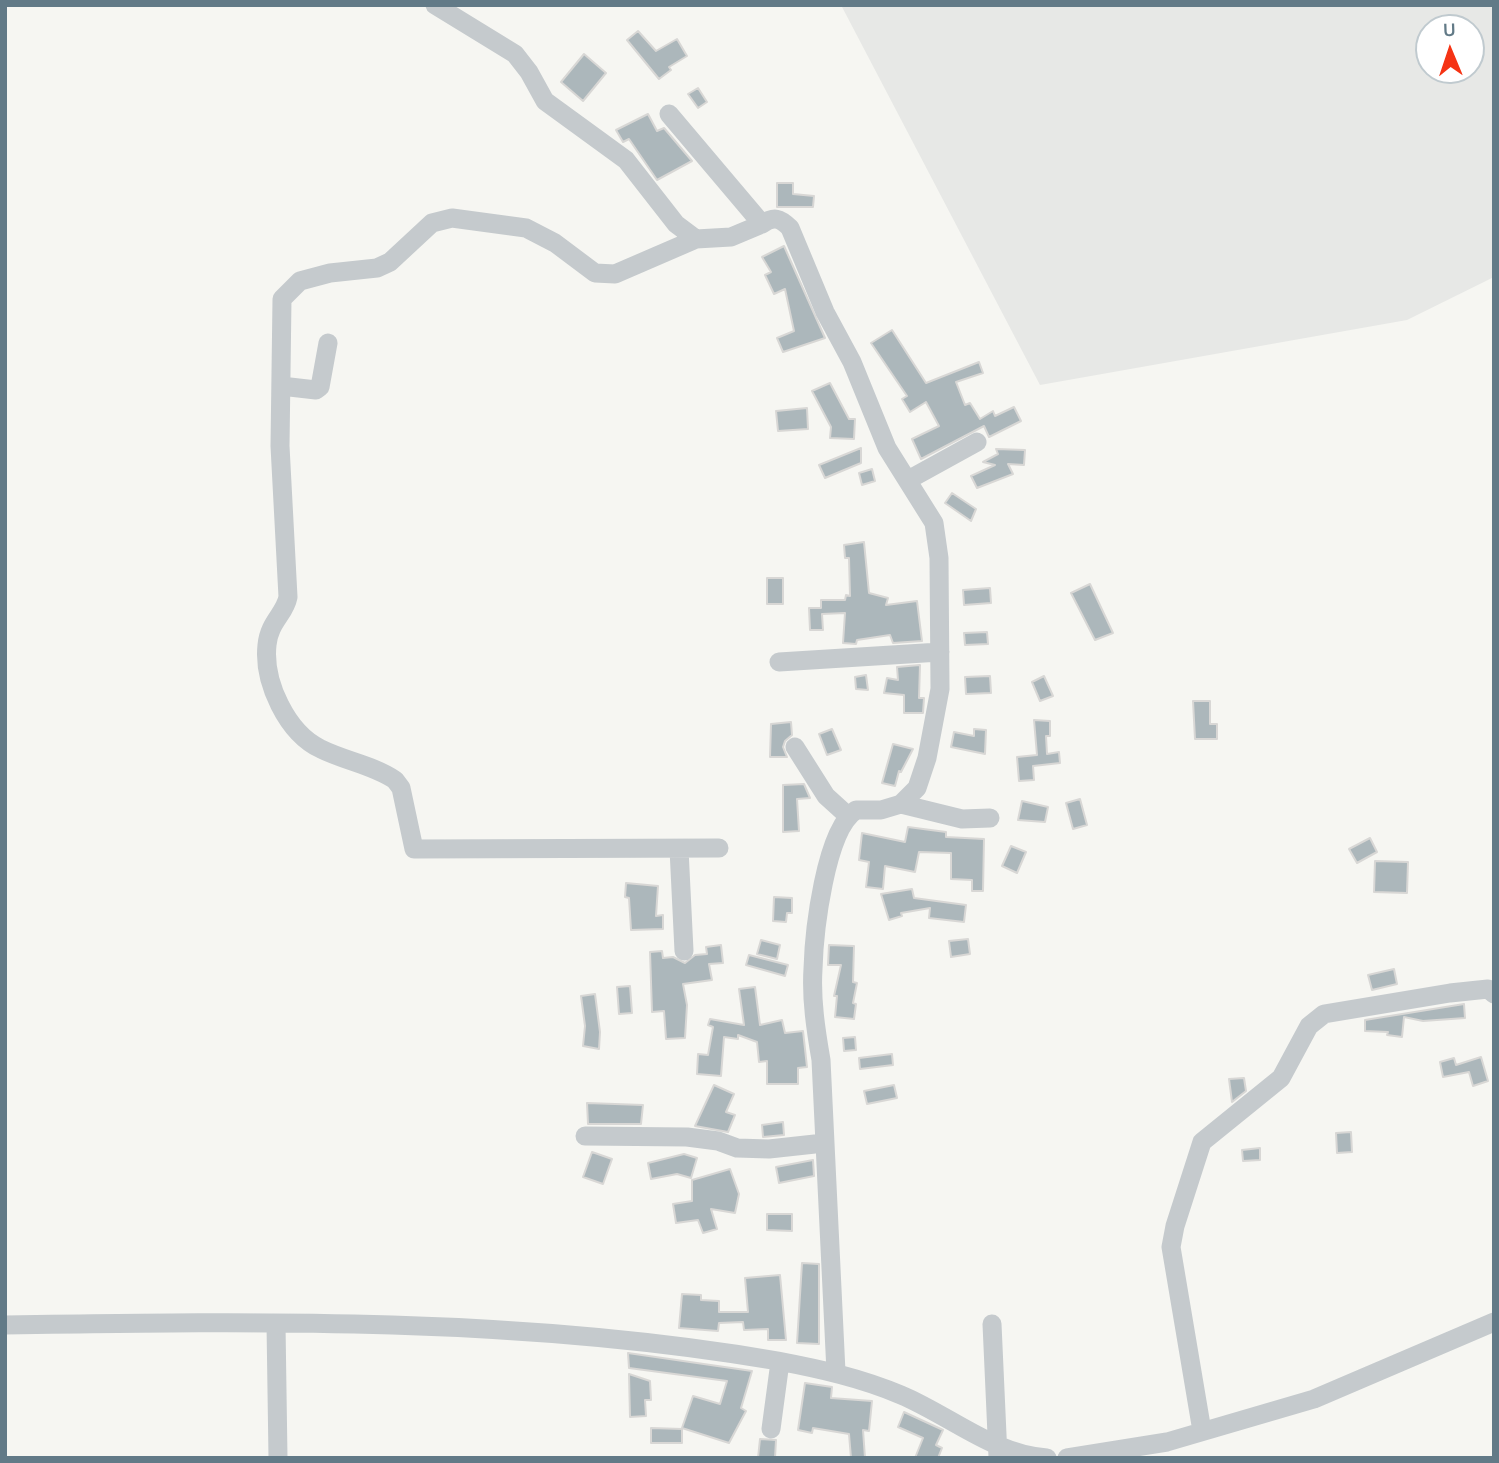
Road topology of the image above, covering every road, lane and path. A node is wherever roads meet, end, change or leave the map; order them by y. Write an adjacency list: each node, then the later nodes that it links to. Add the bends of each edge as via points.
1 (435, 5): 2 (street)
2 (464, 11): 5 (street, via 515,54 545,101 626,160 676,224)
3 (670, 114): 4 (street)
4 (762, 224): 5 (street, via 731,237); 9 (street, via 779,219 790,228 887,448)
5 (696, 239): 7 (street, via 615,274 595,273 526,228 452,218 432,223 390,262 300,281 282,299)
6 (328, 343): 7 (street, via 320,387)
7 (281, 386): 17 (street, via 288,597 271,624 267,658 277,698 293,725 321,749 395,780 401,788 414,849)
8 (977, 442): 9 (street)
9 (908, 480): 10 (street, via 934,523 940,572)
10 (940, 652): 11 (street); 13 (street, via 940,688 928,758 917,788)
11 (779, 662)
12 (795, 747): 14 (street, via 826,796)
13 (901, 804): 14 (street, via 856,810); 15 (street, via 962,818)
14 (847, 816): 21 (street, via 830,858 813,968)
15 (990, 818)
16 (719, 848): 17 (street)
17 (679, 849): 18 (street)
18 (684, 951)
19 (1494, 994): 29 (street, via 1488,989 1450,993 1324,1014 1309,1026 1281,1079 1202,1142 1171,1247)
20 (585, 1136): 21 (street, via 687,1137 737,1148 769,1149)
21 (824, 1143): 27 (street)
22 (1494, 1322): 29 (street, via 1314,1399)
23 (276, 1324): 25 (street); 26 (street, via 548,1333); 31 (street)
24 (992, 1324): 30 (street)
25 (5, 1325)
26 (779, 1362): 27 (street); 28 (street)
27 (836, 1372): 30 (street, via 901,1395)
28 (771, 1429)
29 (1202, 1432): 33 (street)
30 (999, 1453): 32 (street)
31 (278, 1458)
32 (1047, 1458)
33 (1067, 1458)

